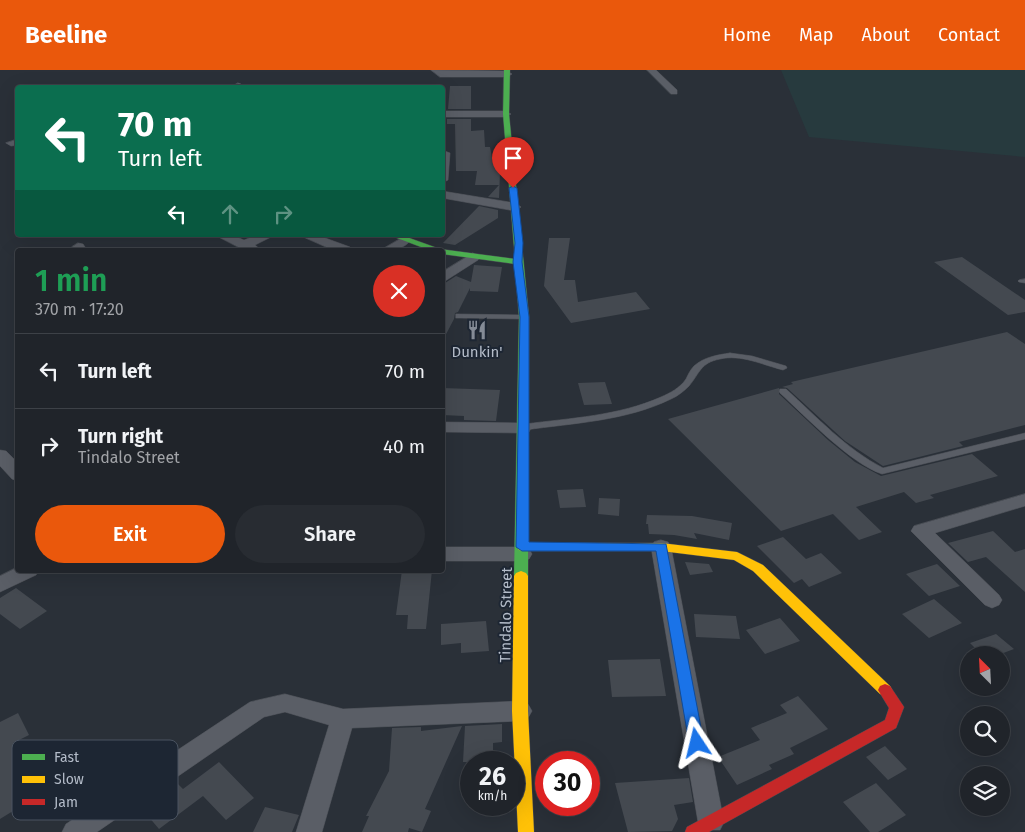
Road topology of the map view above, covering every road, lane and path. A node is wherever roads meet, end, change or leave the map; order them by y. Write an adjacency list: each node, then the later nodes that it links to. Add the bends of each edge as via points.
1 (435, 70): 3 (street, via 440,74)
2 (651, 70): 4 (street)
3 (507, 72): 6 (main road, Tindalo Street)
4 (674, 92)
5 (445, 114): 6 (street)
6 (506, 114): 8 (main road, Tindalo Street)
7 (445, 195): 8 (street)
8 (515, 207): 19 (main road, Tindalo Street)
9 (226, 237): 13 (street)
10 (266, 237): 13 (street)
11 (310, 237): 14 (street)
12 (399, 238): 15 (street); 16 (main road)
13 (249, 247)
14 (340, 248)
15 (388, 248)
16 (431, 248)
17 (445, 252): 18 (main road)
18 (473, 257): 19 (main road); 20 (street)
19 (518, 262): 22 (main road, Tindalo Street)
20 (445, 277)
21 (459, 316): 22 (lane)
22 (524, 317): 26 (main road, Tindalo Street)
23 (783, 368): 26 (lane, via 748,356 720,358 700,364 676,393 644,407)
24 (782, 391): 27 (lane, via 873,468 882,471)
25 (445, 427): 26 (street)
26 (523, 428): 32 (main road, Tindalo Street)
27 (1025, 436)
28 (0, 455): 29 (street)
29 (15, 472)
30 (1025, 500): 36 (street, via 921,531)
31 (661, 547): 32 (main road); 41 (street); 41 (main road, via 737,556 758,568 883,687 897,707 891,724)
32 (522, 550): 33 (street); 37 (main road, Tindalo Street)
33 (445, 554)
34 (23, 573): 35 (street)
35 (0, 585)
36 (992, 600)
37 (520, 711): 38 (street); 44 (main road, Tindalo Street)
38 (343, 719): 39 (street, via 285,703 258,709); 43 (street)
39 (178, 767)
40 (99, 824): 42 (street)
41 (702, 827)
42 (74, 832)
43 (309, 832)
44 (526, 832)

